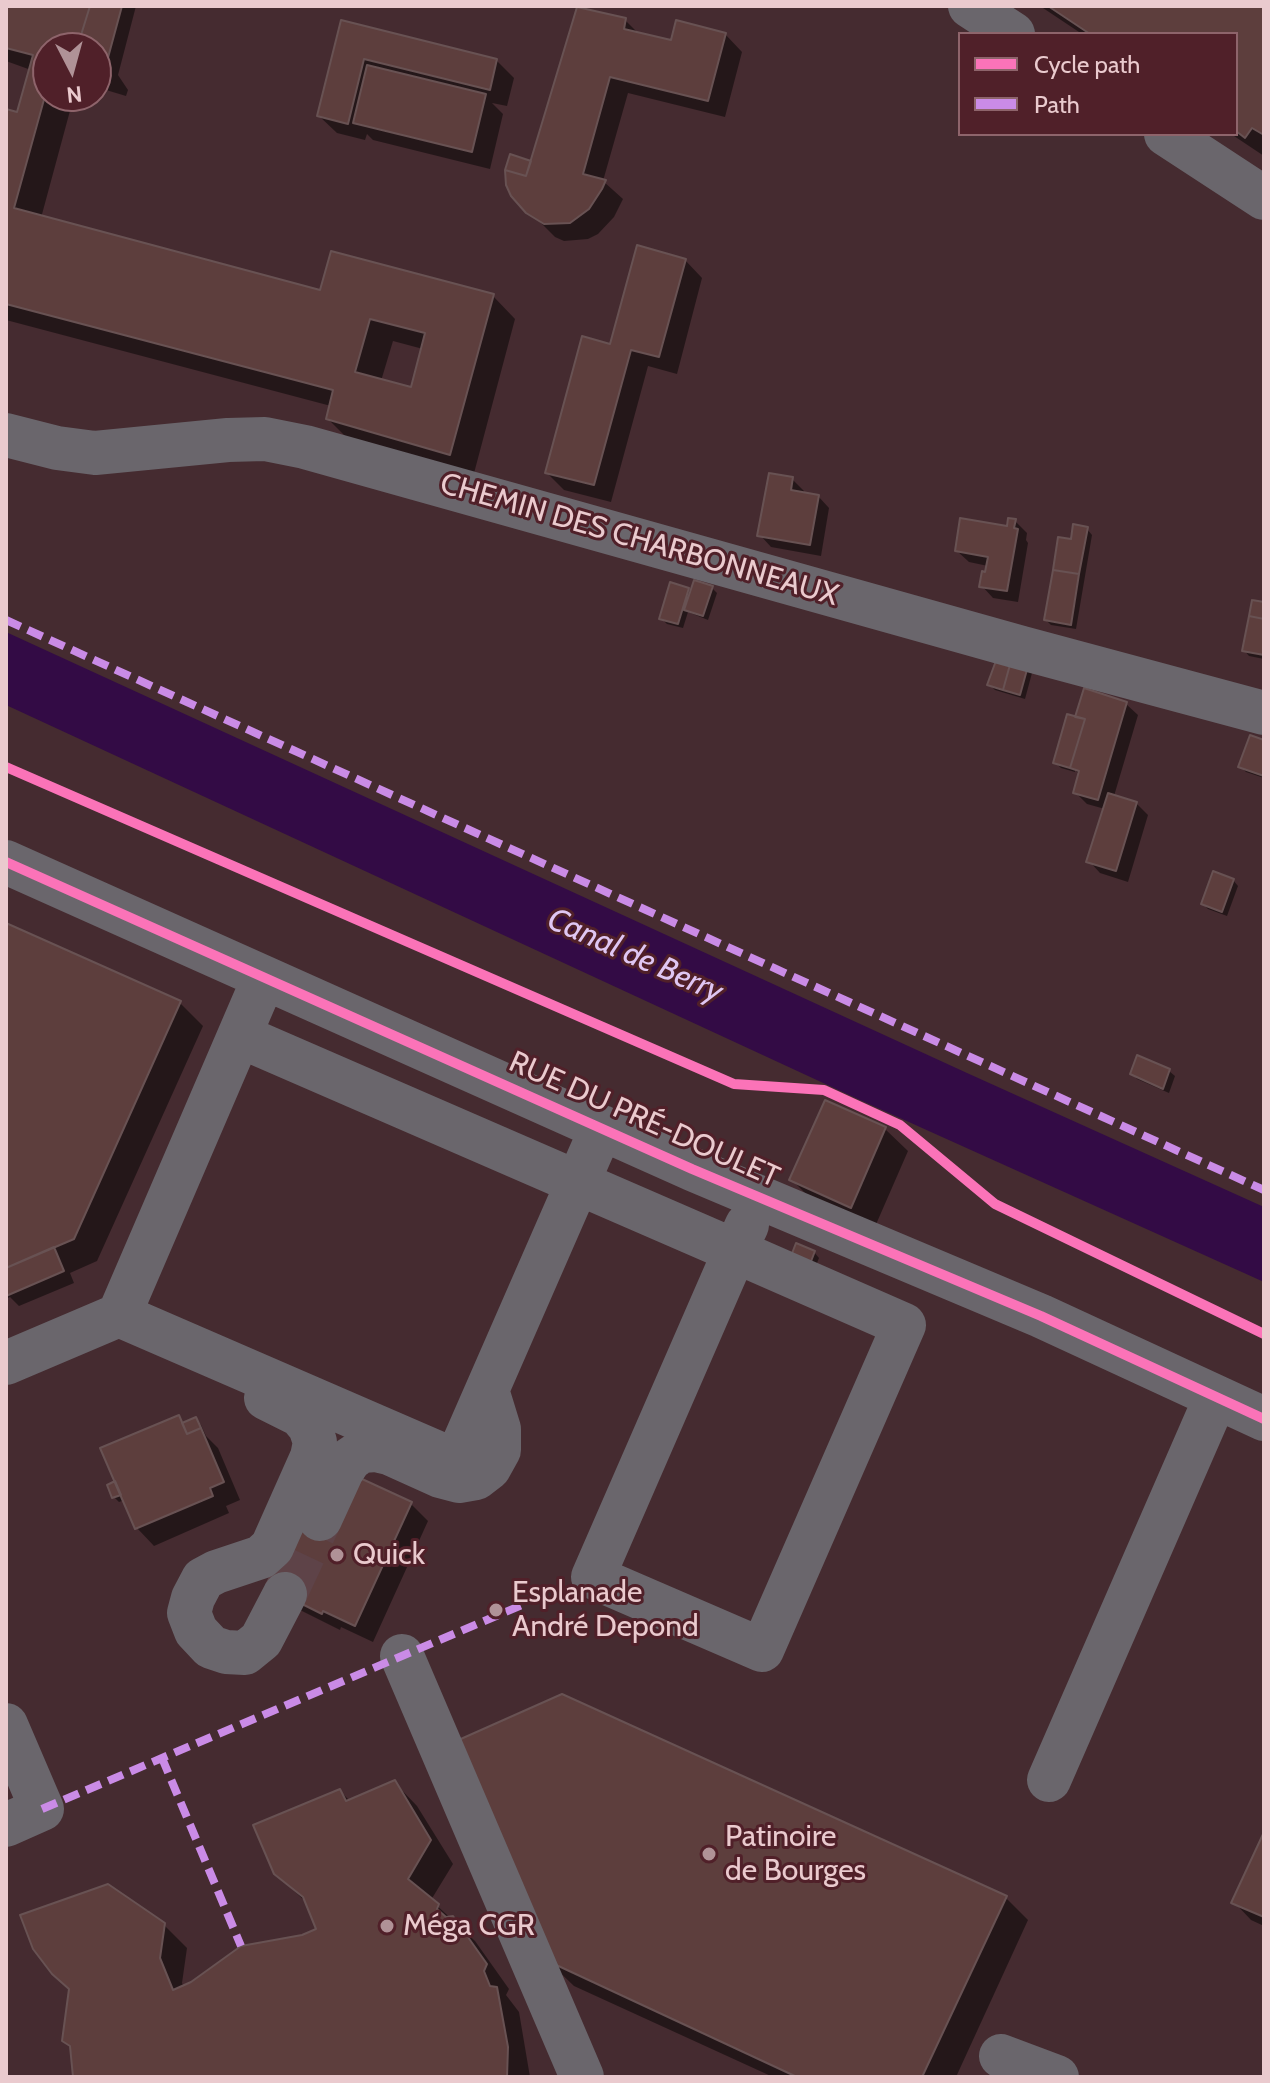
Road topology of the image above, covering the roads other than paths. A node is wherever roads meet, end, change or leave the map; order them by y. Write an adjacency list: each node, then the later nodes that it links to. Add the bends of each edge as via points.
1 (970, 6): 2 (street)
2 (1010, 32)
3 (1169, 136): 4 (street)
4 (1264, 198)
5 (6, 435): 6 (street, CHEMIN DES CHARBONNEAUX, via 95,453 228,440 265,439 305,447)
6 (1264, 713)
7 (6, 862): 8 (street, RUE DU PRÉ-DOULET)
8 (264, 978): 9 (street); 10 (street, RUE DU PRÉ-DOULET)
9 (240, 1036): 11 (street); 15 (street)
10 (602, 1127): 11 (street); 12 (street, RUE DU PRÉ-DOULET)
11 (578, 1183): 13 (street); 19 (street)
12 (759, 1197): 13 (street); 14 (street, RUE DU PRÉ-DOULET)
13 (735, 1251): 16 (street); 16 (street, via 593,1577 762,1650)
14 (928, 1271): 16 (street); 20 (street, RUE DU PRÉ-DOULET, via 1041,1316)
15 (119, 1315): 17 (street); 18 (street)
16 (904, 1325)
17 (205, 1352): 19 (street, via 456,1461); 23 (street, via 241,1387 300,1415 315,1442 272,1547 261,1557 203,1579 189,1613 211,1647 245,1653 261,1640)
18 (6, 1363)
19 (487, 1390): 22 (street, via 499,1429 499,1450 489,1468 476,1478 459,1481 389,1453 362,1451 342,1471)
20 (1216, 1397): 21 (street, RUE DU PRÉ-DOULET); 26 (street)
21 (1264, 1419)
22 (320, 1519)
23 (285, 1594)
24 (402, 1656): 29 (street)
25 (6, 1725): 27 (street, via 42,1809)
26 (1049, 1780)
27 (6, 1825)
28 (1001, 2056): 30 (street)
29 (582, 2077)
30 (1057, 2077)

